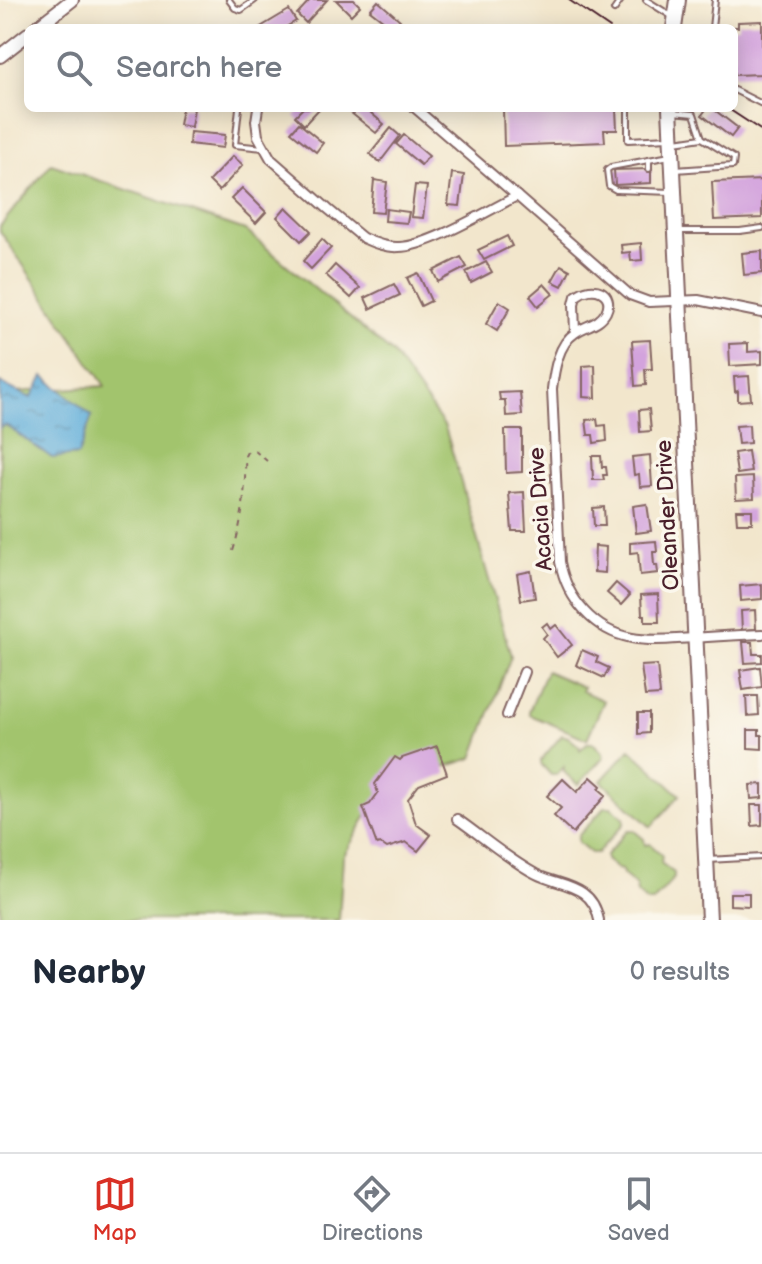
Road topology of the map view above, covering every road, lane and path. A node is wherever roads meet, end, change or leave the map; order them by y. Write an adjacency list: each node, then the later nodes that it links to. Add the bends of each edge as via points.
1 (72, 0): 10 (main road)
2 (229, 0): 3 (lane, via 241,10)
3 (255, 0)
4 (621, 0): 8 (lane)
5 (646, 0): 9 (lane)
6 (678, 0): 9 (main road)
7 (715, 0): 11 (lane)
8 (614, 10)
9 (674, 23)
10 (41, 24)
11 (712, 24)
12 (24, 37): 13 (main road)
13 (0, 56)
14 (738, 92): 15 (lane)
15 (762, 104)
16 (239, 112): 23 (lane, via 235,145)
17 (258, 112): 23 (street)
18 (420, 112): 30 (street)
19 (628, 112): 24 (lane, via 628,140)
20 (670, 112): 24 (main road, Oleander Drive)
21 (682, 112): 22 (lane, via 694,114)
22 (702, 138): 24 (lane); 24 (lane, via 734,158 733,166)
23 (263, 148): 30 (street, via 354,231 384,246 424,241)
24 (672, 152): 25 (lane); 29 (main road, Oleander Drive)
25 (646, 161): 26 (lane); 28 (lane, via 607,170 609,186 616,190)
26 (646, 169)
27 (647, 184): 28 (lane)
28 (647, 191): 29 (lane)
29 (674, 192): 32 (main road, Oleander Drive)
30 (517, 196): 33 (street, via 630,295 649,302)
31 (762, 228): 32 (lane)
32 (675, 231): 33 (main road, Oleander Drive)
33 (680, 301): 34 (street); 39 (main road, Oleander Drive)
34 (761, 311)
35 (575, 333): 35 (street, Acacia Drive, via 606,310 607,300 596,289 576,296); 39 (street, Acacia Drive, via 559,356 552,389 564,580 584,612 615,633 641,639)
36 (267, 461): 37 (path, via 254,450 245,456 243,515)
37 (233, 551)
38 (762, 634): 39 (street, Acacia Drive)
39 (695, 638): 44 (main road, Oleander Drive)
40 (524, 672): 41 (street)
41 (507, 715)
42 (457, 819): 45 (street, via 534,873 583,893 596,907)
43 (762, 857): 44 (lane)
44 (706, 860): 46 (main road, Oleander Drive)
45 (599, 920)
46 (709, 920)

